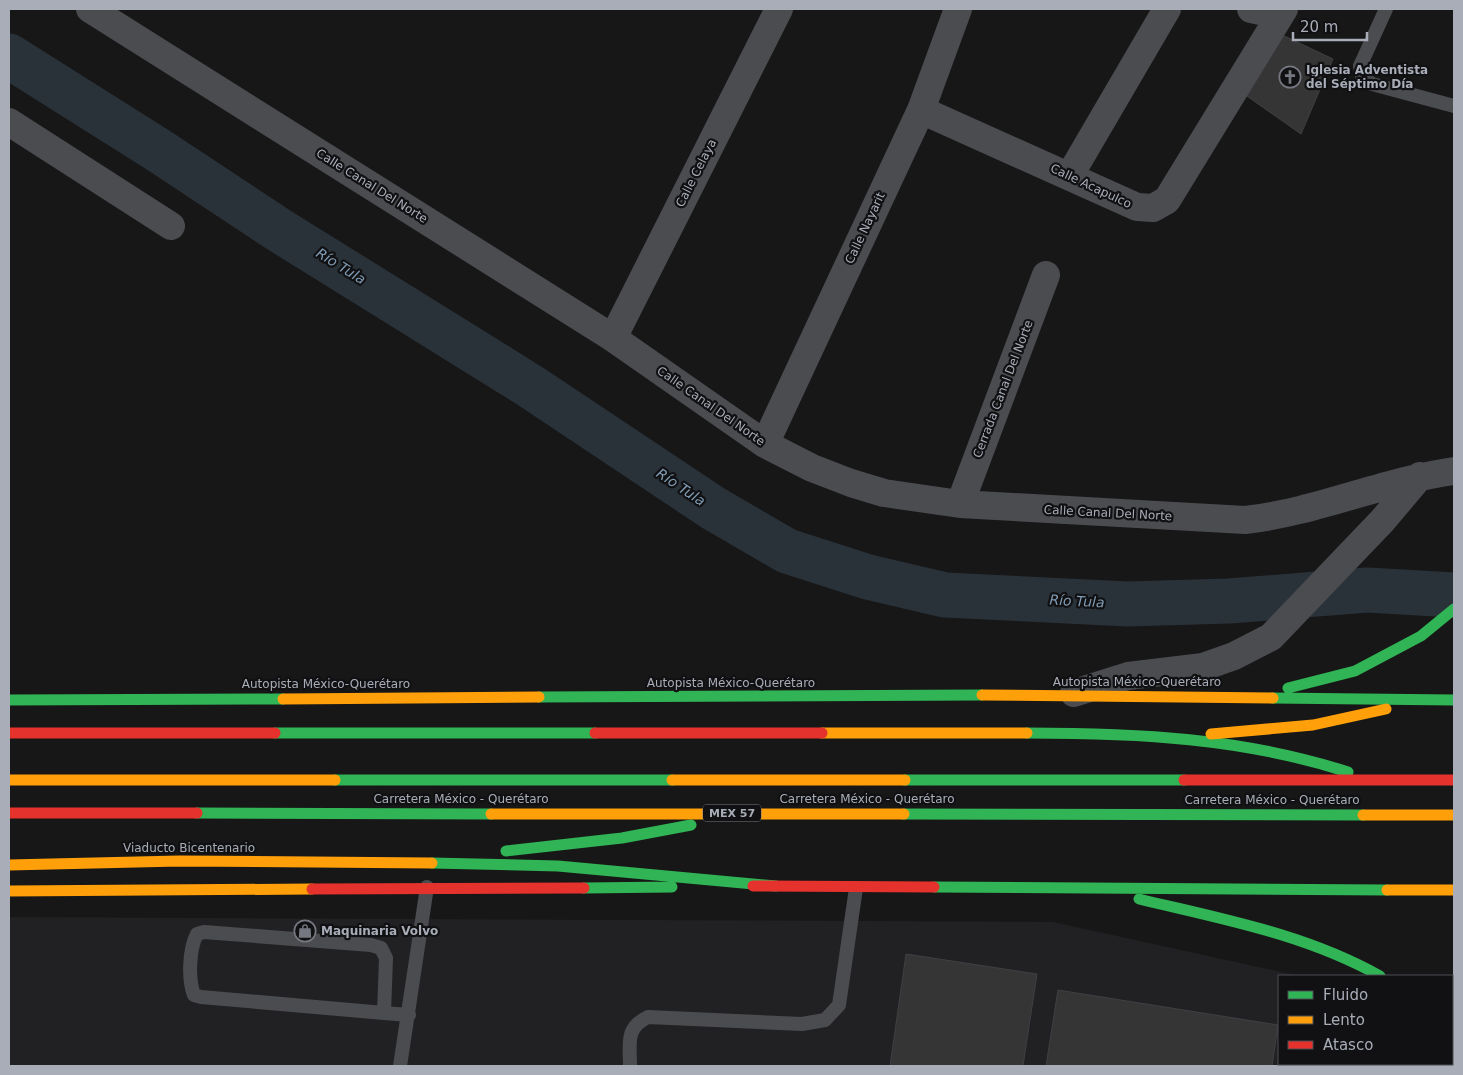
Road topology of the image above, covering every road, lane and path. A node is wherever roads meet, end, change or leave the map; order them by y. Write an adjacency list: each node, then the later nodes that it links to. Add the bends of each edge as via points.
1 (90, 9): 14 (street, Calle Canal Del Norte)
2 (779, 9): 14 (street, Calle Celaya)
3 (958, 9): 9 (street, Calle Nayarit)
4 (1168, 9): 11 (street)
5 (1251, 9): 7 (street)
6 (1386, 9): 8 (lane, via 1360,66 1362,76 1372,84)
7 (1282, 12): 11 (street, Calle Acapulco, via 1167,200 1153,208 1137,207)
8 (1454, 106)
9 (921, 110): 11 (street, Calle Acapulco); 15 (street, Calle Nayarit)
10 (9, 122): 12 (street)
11 (1070, 175)
12 (171, 226)
13 (1046, 275): 18 (street, Cerrada Canal Del Norte)
14 (613, 338): 15 (street, Calle Canal Del Norte)
15 (765, 444): 18 (street, Calle Canal Del Norte, via 851,484 884,493)
16 (1454, 471): 17 (street, Calle Canal Del Norte)
17 (1420, 476): 18 (street, Calle Canal Del Norte, via 1325,505 1245,520); 20 (street, via 1383,520 1270,637 1234,656 1203,667 1128,676)
18 (960, 504)
19 (1454, 609): 21 (main road, via 1421,636 1355,671)
20 (1065, 695): 21 (main road, Autopista México-Querétaro); 24 (main road, Autopista México-Querétaro, via 57,699)
21 (1255, 696): 22 (main road, Autopista México-Querétaro)
22 (1428, 699): 23 (main road, Autopista México-Querétaro); 26 (main road, via 1313,725)
23 (1454, 700)
24 (13, 702)
25 (9, 733): 26 (main road, via 1110,733)
26 (1172, 736): 28 (main road, via 1251,746 1297,756)
27 (9, 780): 28 (main road, Carretera México - Querétaro)
28 (1372, 780): 29 (main road, Carretera México - Querétaro)
29 (1454, 780)
30 (742, 812): 31 (main road, Carretera México - Querétaro / MEX 57); 32 (main road, Carretera México - Querétaro / MEX 57); 33 (main road, via 682,827 584,843)
31 (9, 813)
32 (1454, 815)
33 (370, 861): 34 (main road, Viaducto Bicentenario); 35 (main road, via 558,866)
34 (9, 864)
35 (776, 886): 36 (main road); 37 (main road)
36 (427, 887): 40 (main road); 43 (lane)
37 (856, 888): 38 (main road); 45 (lane, via 839,1005 825,1020 802,1024 648,1017 636,1023 630,1034)
38 (1099, 889): 39 (main road); 41 (main road, via 1306,941)
39 (1454, 890)
40 (9, 891)
41 (1378, 975)
42 (384, 1013): 42 (lane, via 201,998 194,995 191,986 192,942 197,934 204,932 381,948 386,958); 43 (lane)
43 (409, 1015): 44 (lane)
44 (400, 1066)
45 (630, 1066)

